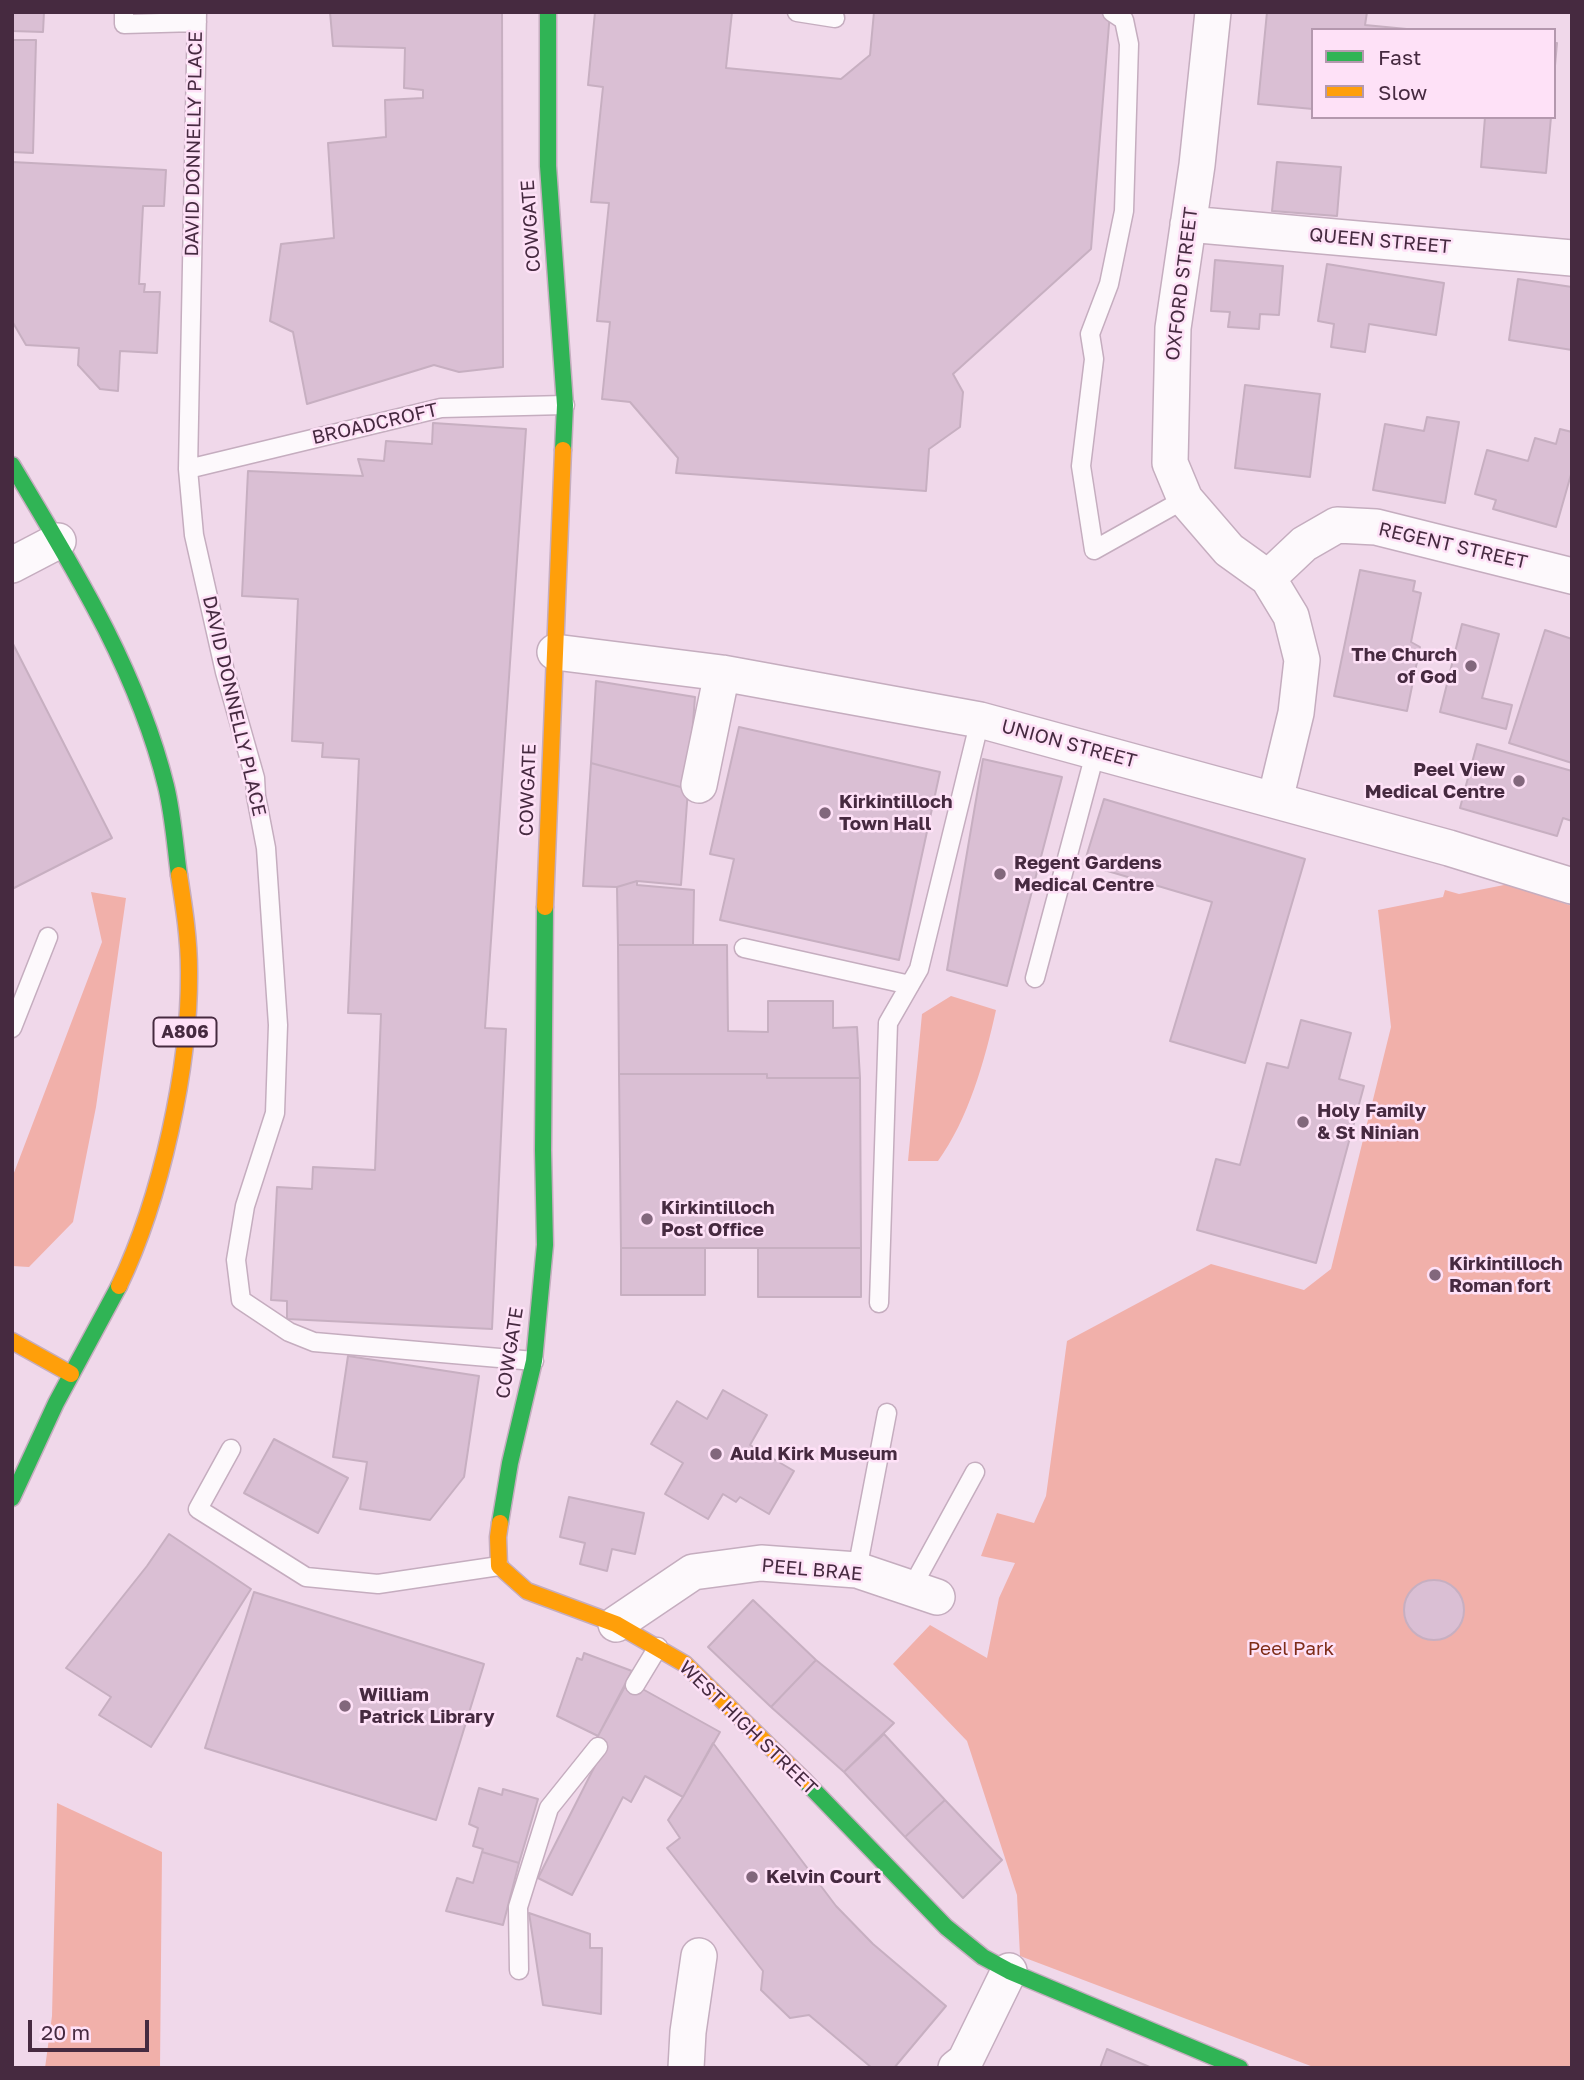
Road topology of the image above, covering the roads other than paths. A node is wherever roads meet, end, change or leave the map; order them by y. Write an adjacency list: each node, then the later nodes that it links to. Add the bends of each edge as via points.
1 (124, 12): 6 (lane, via 124,24)
2 (548, 12): 10 (street, COWGATE, via 548,166)
3 (797, 12): 7 (lane)
4 (1112, 12): 13 (lane, via 1124,20 1129,44 1125,197 1108,284 1090,334 1094,359 1082,466 1094,550)
5 (1213, 12): 8 (street, OXFORD STREET)
6 (197, 17): 12 (lane, DAVID DONNELLY PLACE)
7 (835, 18)
8 (1188, 224): 9 (street, QUEEN STREET); 13 (street, OXFORD STREET, via 1173,328 1170,463)
9 (1572, 258)
10 (565, 405): 12 (lane, BROADCROFT, via 441,408); 18 (street, COWGATE)
11 (12, 465): 14 (street, A806)
12 (188, 469): 32 (lane, DAVID DONNELLY PLACE, via 194,535 255,778 266,848 278,1025 275,1113 245,1206 236,1260 241,1300 289,1332 314,1342)
13 (1185, 499): 17 (street, OXFORD STREET, via 1229,550)
14 (58, 541): 15 (street); 33 (street, A806, via 128,677 166,787 186,919 189,986 183,1055 169,1129 138,1238 121,1283)
15 (12, 565)
16 (1572, 576): 17 (street, REGENT STREET, via 1376,527 1337,524 1304,544)
17 (1268, 578): 23 (street, OXFORD STREET, via 1291,616 1302,660 1296,713)
18 (555, 652): 19 (street, UNION STREET); 32 (street, COWGATE, via 545,883 545,1245)
19 (722, 673): 20 (street, UNION STREET); 22 (street)
20 (980, 720): 21 (street, UNION STREET); 28 (lane, via 919,969)
21 (1096, 751): 23 (street, UNION STREET); 27 (lane)
22 (699, 785)
23 (1275, 800): 24 (street, UNION STREET)
24 (1572, 886)
25 (48, 937): 29 (lane)
26 (744, 948): 28 (lane)
27 (1035, 978)
28 (910, 985): 30 (lane, via 888,1023)
29 (12, 1028)
30 (879, 1303)
31 (12, 1341): 33 (street)
32 (534, 1361): 38 (street, COWGATE, via 510,1463 498,1536)
33 (71, 1374): 37 (street, A806)
34 (887, 1413): 39 (lane)
35 (231, 1448): 38 (lane, via 198,1509 306,1577 378,1584)
36 (975, 1472): 40 (lane)
37 (12, 1498)
38 (499, 1566): 41 (street, WEST HIGH STREET, via 527,1591)
39 (857, 1570): 40 (street, PEEL BRAE); 41 (street, PEEL BRAE, via 761,1563 693,1572)
40 (924, 1592)
41 (616, 1624): 42 (street, WEST HIGH STREET)
42 (658, 1647): 43 (lane); 47 (street, WEST HIGH STREET, via 685,1664 762,1737 946,1927 983,1957)
43 (635, 1685)
44 (598, 1747): 46 (lane, via 549,1808 518,1907)
45 (699, 1956): 48 (street)
46 (519, 1970)
47 (1009, 1970): 49 (street, via 965,2061); 50 (street, WEST HIGH STREET)
48 (686, 2068)
49 (956, 2068)
50 (1240, 2068)

